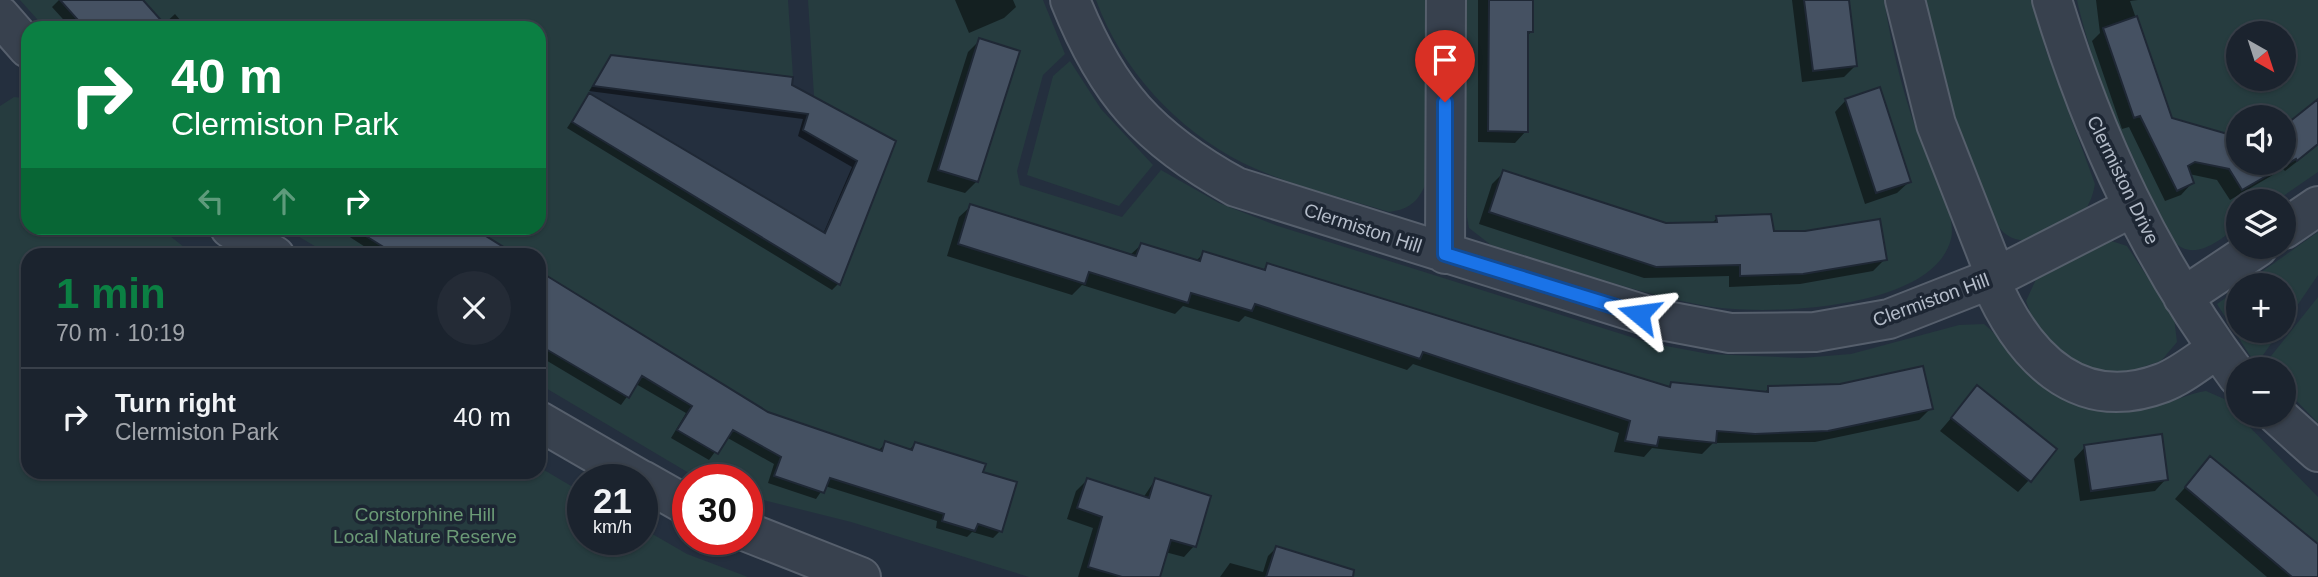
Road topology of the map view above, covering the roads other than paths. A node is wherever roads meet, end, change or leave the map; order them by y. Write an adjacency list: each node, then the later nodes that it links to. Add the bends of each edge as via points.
1 (1070, 0): 12 (street, Clermiston Hill, via 1106,74 1172,149 1236,187)
2 (1446, 0): 12 (street)
3 (1905, 0): 14 (street, Clermiston Drive, via 1936,124)
4 (2052, 0): 8 (street, Clermiston Drive, via 2095,128)
5 (0, 16): 6 (street)
6 (21, 40)
7 (2318, 206): 9 (street)
8 (2133, 207): 14 (street, Clermiston Hill); 15 (street, Clermiston Drive)
9 (2296, 221)
10 (241, 235): 11 (street)
11 (262, 248)
12 (1445, 254): 14 (street, Clermiston Hill, via 1661,320 1730,333 1815,332 1889,319)
13 (2240, 259): 15 (street)
14 (1993, 279): 17 (street, Clermiston Drive, via 2003,311 2038,359 2059,376 2098,390 2137,391)
15 (2183, 298): 16 (street, Clermiston Drive)
16 (2226, 362)
17 (2226, 363)
18 (546, 425): 21 (street)
19 (2290, 427): 20 (street)
20 (2318, 452)
21 (614, 464)
22 (763, 538): 23 (street)
23 (861, 577)

